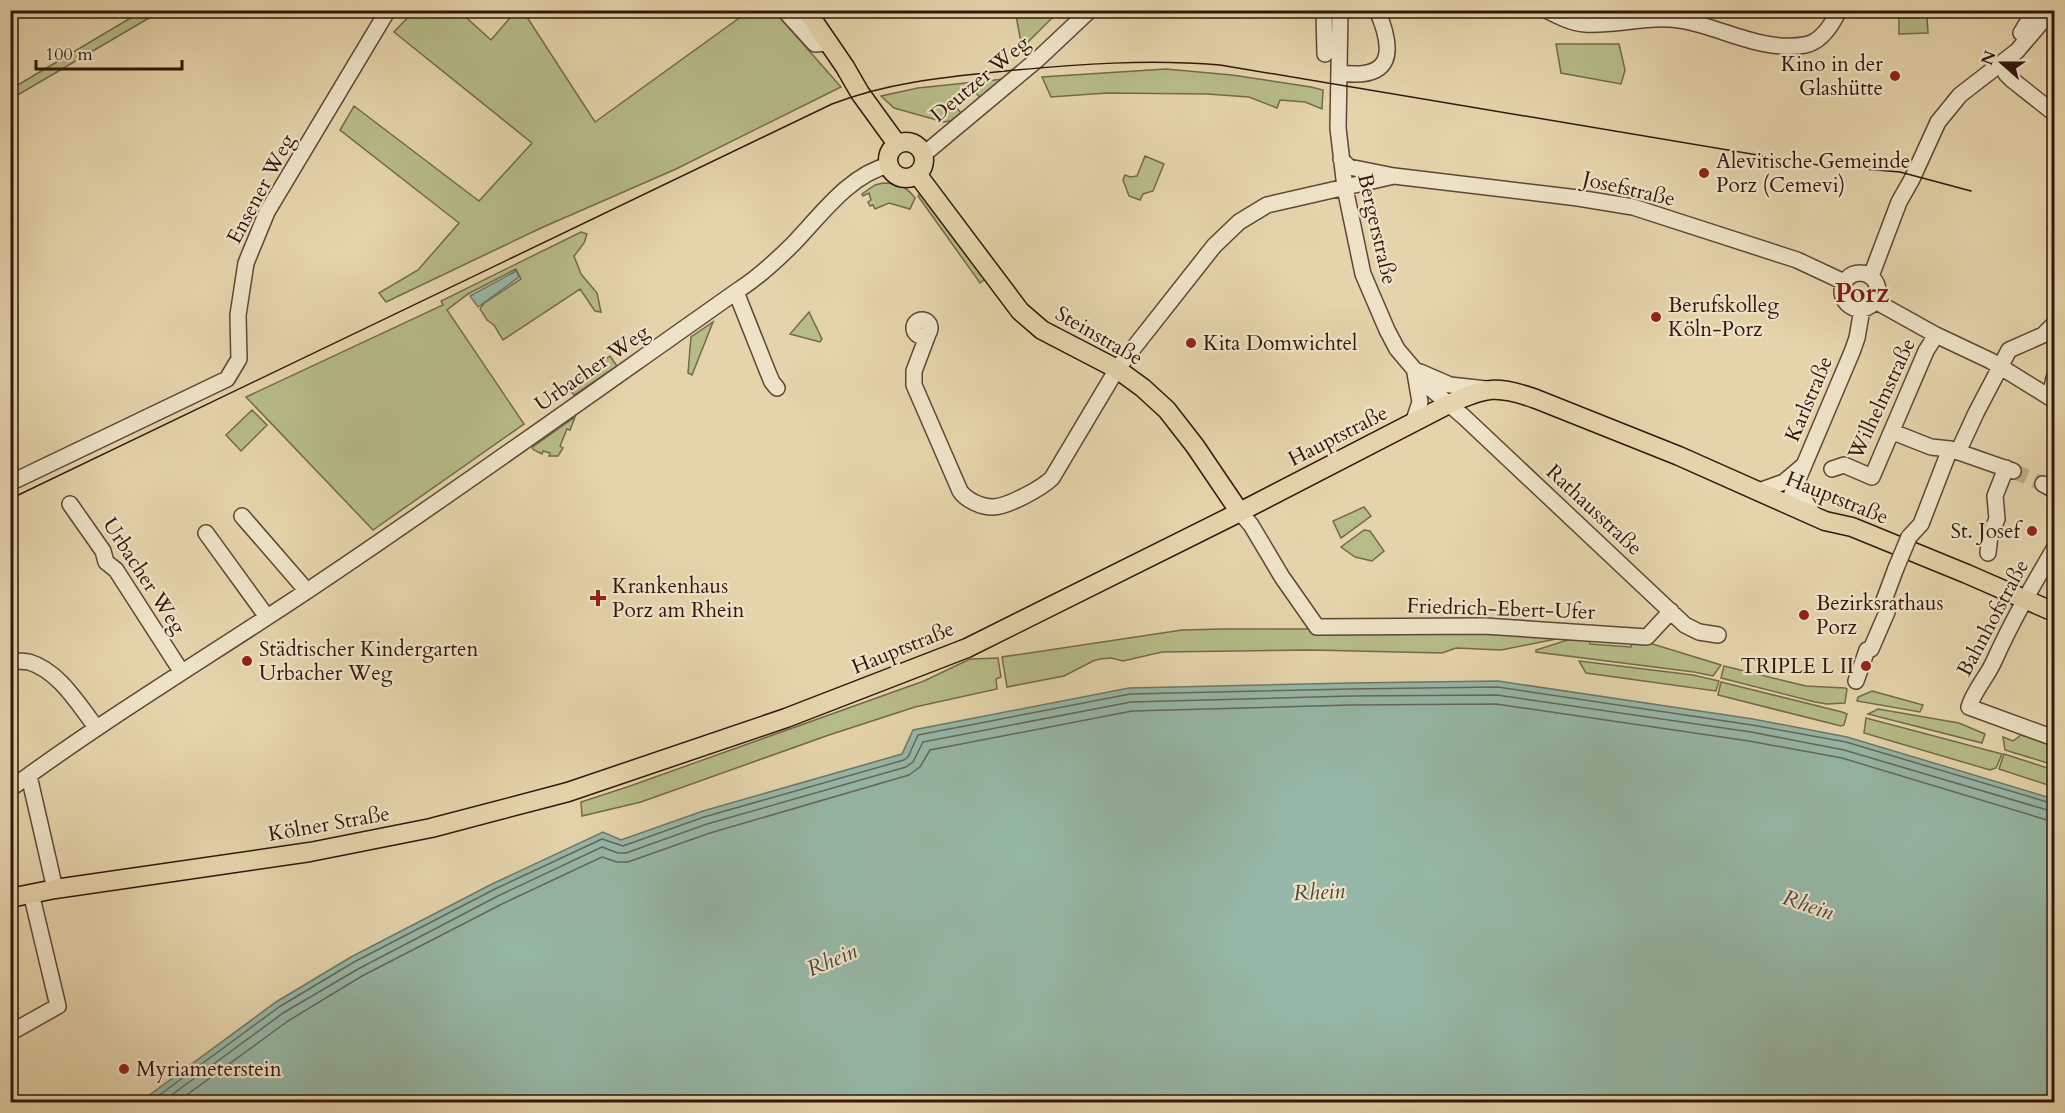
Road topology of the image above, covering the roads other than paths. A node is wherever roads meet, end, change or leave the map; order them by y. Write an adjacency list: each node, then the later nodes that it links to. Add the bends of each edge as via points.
1 (388, 10): 45 (street, Ensener Weg, via 267,212 246,263 238,315 239,359 234,370 205,391)
2 (784, 10): 12 (street, via 815,44)
3 (806, 10): 12 (main road)
4 (1090, 10): 17 (street, Deutzer Weg, via 1038,59)
5 (1324, 10): 13 (street)
6 (1340, 10): 15 (street, Bergerstraße)
7 (1377, 10): 15 (street, via 1386,42 1384,63 1375,72 1364,75)
8 (1546, 10): 9 (street, via 1585,24 1651,18 1683,20 1776,47 1807,45 1823,35)
9 (1839, 10)
10 (2035, 10): 23 (street, via 2011,45 1955,88 1930,118)
11 (2048, 10): 14 (street, via 2027,40)
12 (830, 43): 17 (main road)
13 (1325, 54)
14 (2002, 63): 16 (street, via 2011,79); 23 (street, via 1960,95 1938,122)
15 (1340, 73): 18 (street, Bergerstraße)
16 (2055, 113)
17 (910, 147): 19 (main road, via 889,153); 20 (main road, via 923,163)
18 (1341, 159): 21 (street, Josefstraße, via 1349,166); 22 (street, Bergerstraße)
19 (889, 165): 20 (main road, via 900,177); 25 (street, Urbacher Weg, via 870,172 848,188 781,255)
20 (917, 174): 32 (main road, Steinstraße, via 1030,322)
21 (1394, 176): 22 (street, Josefstraße); 24 (street, Josefstraße, via 1633,207 1797,260)
22 (1345, 188): 32 (street, Josefstraße, via 1266,205 1239,222 1214,246); 33 (street, Bergerstraße, via 1368,290 1397,349)
23 (1866, 274): 24 (street, via 1855,273); 26 (street, via 1878,286)
24 (1844, 282): 27 (street, via 1845,301)
25 (736, 292): 35 (street, via 766,370); 55 (street, Urbacher Weg)
26 (1875, 301): 27 (street); 30 (street)
27 (1862, 309): 42 (street, Karlstraße, via 1857,338)
28 (2053, 332): 31 (street, via 2009,350)
29 (928, 334): 32 (street, Josefstraße, via 914,371 914,385 960,491 969,500 990,507 1035,490 1052,478)
30 (1936, 335): 31 (street); 40 (street, Wilhelmstraße)
31 (2000, 367): 37 (street); 41 (street)
32 (1117, 369): 49 (main road, Steinstraße, via 1167,410)
33 (1415, 370): 36 (street, via 1443,384); 38 (street, Bergerstraße); 39 (street, via 1420,395)
34 (2055, 378): 37 (street)
35 (777, 388)
36 (1489, 389): 38 (main road, Hauptstraße); 46 (main road, Hauptstraße, via 1520,393)
37 (2052, 398)
38 (1449, 404): 39 (main road, Hauptstraße); 57 (street, Rathausstraße)
39 (1413, 423): 49 (main road, Hauptstraße)
40 (1893, 432): 41 (street, via 1931,447); 43 (street, Wilhelmstraße, via 1872,477 1844,465)
41 (1954, 450): 54 (street, via 2010,470 1995,496 1998,519 1990,535); 64 (street, bridge, via 1921,524 1909,537 1883,603 1887,612)
42 (1805, 464): 44 (street, Karlstraße); 46 (street, via 1784,482)
43 (1832, 469)
44 (1798, 480): 47 (street, Karlstraße); 51 (street)
45 (10, 483)
46 (1759, 491): 47 (main road, Hauptstraße)
47 (1788, 503): 51 (main road, Hauptstraße)
48 (70, 504): 63 (street, Urbacher Weg)
49 (1239, 512): 60 (street, Steinstraße); 67 (main road, Hauptstraße, via 938,660)
50 (243, 516): 55 (street)
51 (1814, 516): 56 (main road, Hauptstraße, via 1967,573)
52 (206, 533): 59 (street)
53 (2055, 549): 56 (street, Bahnhofstraße)
54 (1988, 553)
55 (307, 591): 59 (street, Urbacher Weg)
56 (2025, 600): 58 (main road, Hauptstraße); 66 (street, Bahnhofstraße, via 1969,707)
57 (1671, 612): 60 (street, Friedrich-Ebert-Ufer, via 1647,637 1484,626); 61 (street, Rathausstraße, via 1699,632)
58 (2055, 612)
59 (267, 617): 63 (street, Urbacher Weg)
60 (1317, 627)
61 (1718, 635)
62 (10, 661): 65 (street, via 28,662 44,669 64,686)
63 (181, 671): 65 (street, Urbacher Weg)
64 (1856, 681)
65 (96, 727): 68 (street, Urbacher Weg)
66 (2055, 738)
67 (648, 765): 70 (main road, Kölner Straße, via 491,813 362,843)
68 (29, 776): 69 (street, Urbacher Weg); 70 (street)
69 (10, 789)
70 (55, 889): 71 (main road, Kölner Straße)
71 (31, 893): 72 (main road, Kölner Straße); 73 (street, via 58,1006)
72 (10, 898)
73 (10, 1034)

